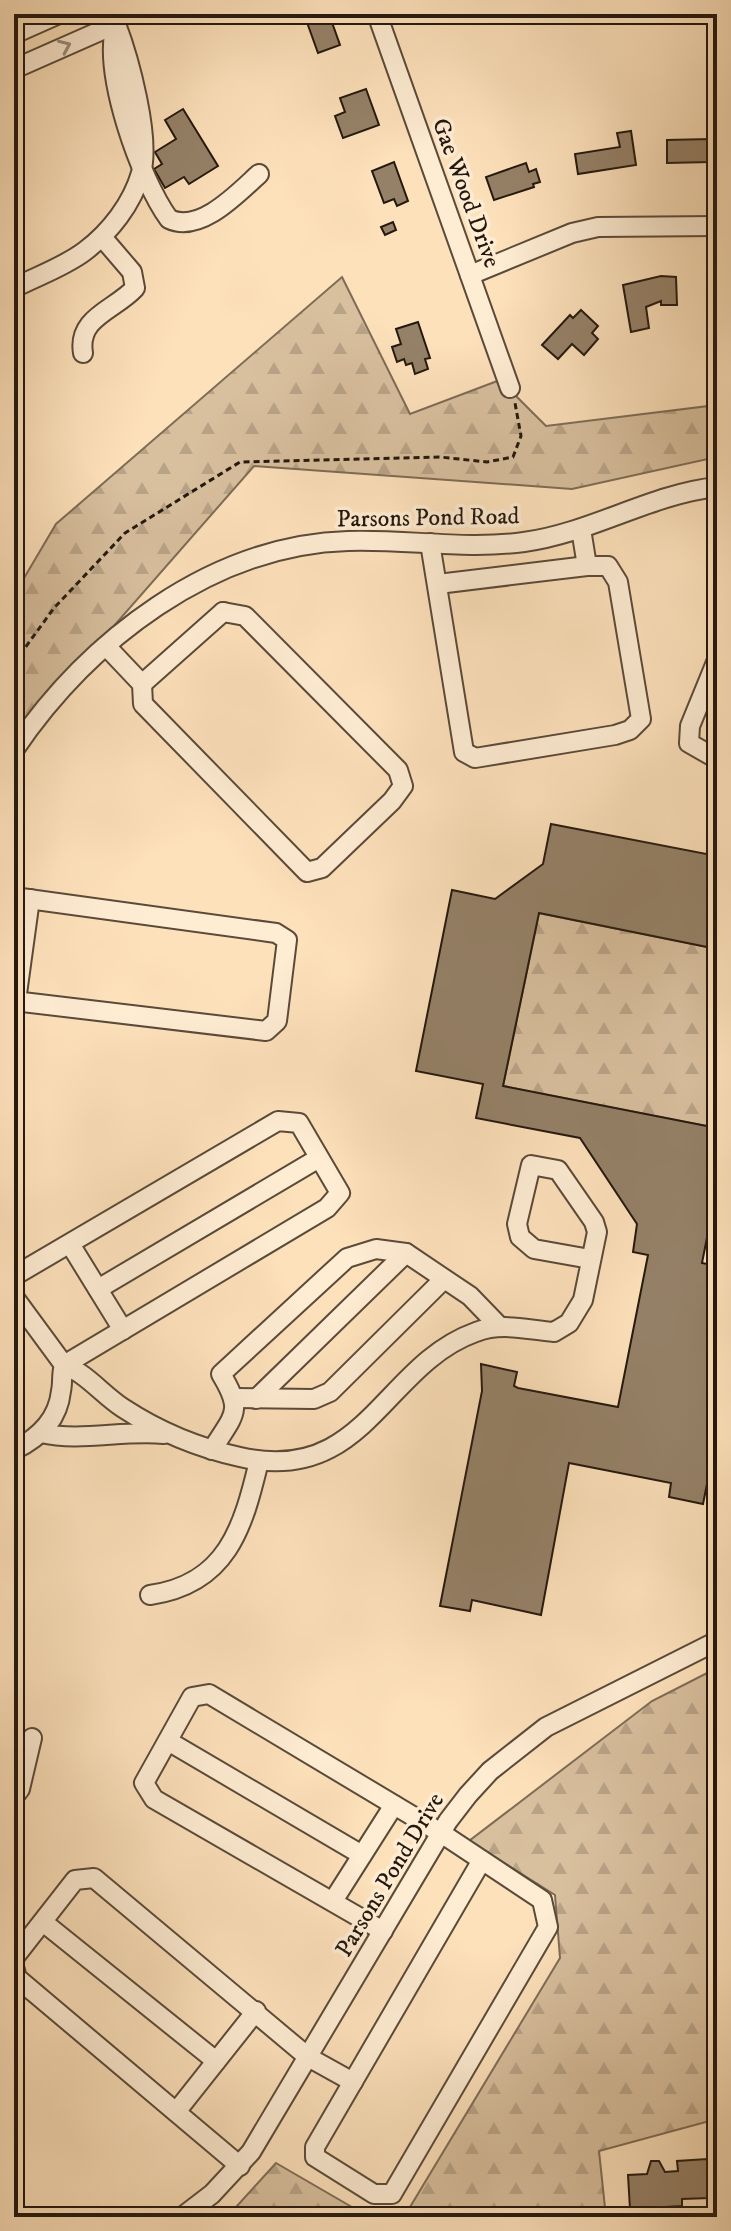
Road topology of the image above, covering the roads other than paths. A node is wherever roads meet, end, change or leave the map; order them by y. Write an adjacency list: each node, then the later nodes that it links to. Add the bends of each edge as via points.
1 (59, 14): 4 (street)
2 (377, 14): 10 (street, Gae Wood Drive)
3 (117, 19): 5 (street, one-way to 3); 6 (street, via 114,53 127,126)
4 (14, 34)
5 (14, 69)
6 (142, 170): 7 (street, via 169,219 184,223 227,202); 9 (street, via 126,207)
7 (259, 174)
8 (717, 226): 10 (street, via 598,227)
9 (102, 237): 11 (street); 12 (street, via 132,272 135,288 86,326)
10 (470, 275): 13 (street, Gae Wood Drive)
11 (14, 288)
12 (83, 353)
13 (510, 388)
14 (717, 487): 15 (street, Parsons Pond Road)
15 (581, 529): 16 (street, Parsons Pond Road, via 522,542); 17 (street)
16 (430, 543): 18 (street, Parsons Pond Road, via 329,543 254,560); 19 (street)
17 (587, 566): 19 (street); 19 (street, via 608,566 618,582 641,719 615,735 475,758 464,752)
18 (206, 580): 20 (street); 21 (street, Parsons Pond Road, via 154,609)
19 (438, 584)
20 (223, 612): 23 (street); 23 (street, via 245,616 398,770 403,786 392,801 322,868 307,872 197,760 143,704)
21 (106, 646): 23 (street); 24 (street, Parsons Pond Road, via 58,692)
22 (717, 660): 25 (street, via 690,726 689,743)
23 (142, 684)
24 (14, 750)
25 (717, 759)
26 (22, 898): 27 (street); 27 (street, via 276,933 287,940 277,1021 266,1031)
27 (15, 1001)
28 (319, 1158): 29 (street, via 299,1123 278,1121); 34 (street); 37 (street, via 340,1193 327,1208)
29 (70, 1244): 32 (street); 34 (street)
30 (406, 1253): 33 (street); 39 (street, via 376,1249 347,1258 221,1374); 40 (street)
31 (590, 1259): 31 (street, via 534,1249 520,1237 517,1224 531,1165 558,1170 594,1222 597,1232); 36 (street, via 583,1300 569,1323 554,1332)
32 (14, 1276)
33 (444, 1279): 36 (street); 40 (street, via 330,1392 314,1399)
34 (98, 1289): 37 (street)
35 (14, 1297): 38 (street)
36 (499, 1326): 45 (street, via 473,1332 434,1358 332,1448 289,1462)
37 (123, 1330): 38 (street)
38 (64, 1365): 41 (street, via 58,1407); 42 (street, via 124,1409)
39 (235, 1398): 40 (street); 44 (street, via 234,1414)
40 (256, 1399)
41 (41, 1433): 42 (street); 43 (street)
42 (174, 1435): 44 (street)
43 (14, 1450)
44 (212, 1450): 45 (street)
45 (259, 1461): 46 (street, via 238,1530 218,1564 190,1586)
46 (150, 1595)
47 (717, 1641): 52 (street, Parsons Pond Drive, via 546,1727 468,1795)
48 (32, 1738): 50 (street)
49 (168, 1741): 51 (street, via 192,1697 209,1694); 53 (street); 55 (street, via 144,1783 154,1799)
50 (14, 1797)
51 (394, 1805): 52 (street); 53 (street)
52 (441, 1833): 54 (street); 57 (street, Parsons Pond Drive)
53 (362, 1855): 55 (street)
54 (482, 1860): 63 (street); 63 (street, via 542,1900 548,1927 392,2194 374,2194 315,2157 315,2147)
55 (333, 1901): 57 (street)
56 (43, 1922): 58 (street); 60 (street, via 75,1880 94,1878); 62 (street)
57 (383, 1931): 61 (street, Parsons Pond Drive)
58 (14, 1958)
59 (14, 1967): 64 (street, via 17,1978)
60 (256, 2011): 61 (street); 62 (street)
61 (308, 2057): 63 (street); 65 (street, Parsons Pond Drive)
62 (216, 2061): 64 (street)
63 (353, 2082)
64 (176, 2112): 65 (street)
65 (240, 2166): 66 (street, Parsons Pond Drive)
66 (182, 2217)

